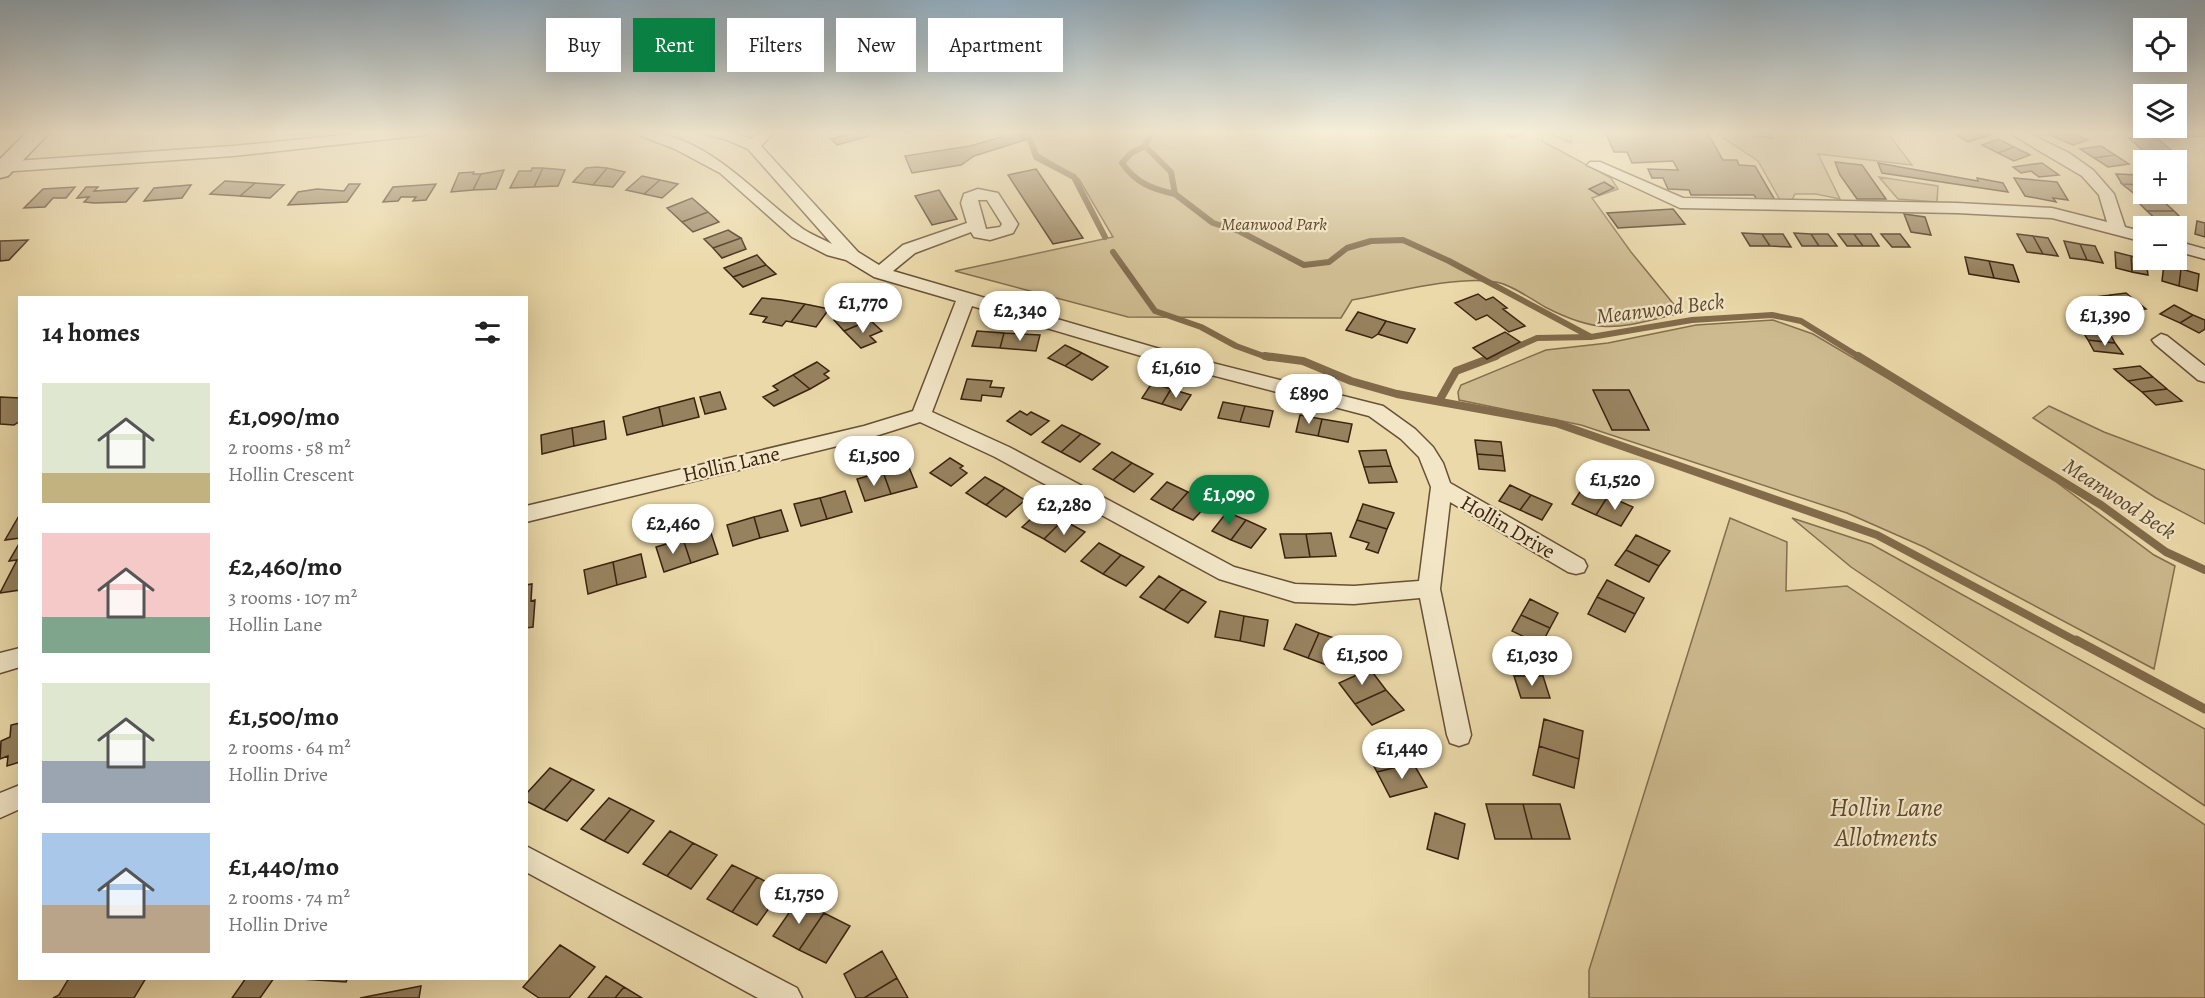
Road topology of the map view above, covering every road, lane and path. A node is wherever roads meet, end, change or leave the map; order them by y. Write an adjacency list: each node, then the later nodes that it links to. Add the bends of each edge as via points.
1 (734, 178): 10 (street, via 798,233)
2 (781, 178): 10 (street)
3 (1623, 178): 6 (street, via 1680,203 2052,213)
4 (2091, 178): 6 (street, via 2107,195)
5 (976, 225): 11 (street, via 909,249)
6 (2118, 230): 7 (street)
7 (2133, 234)
8 (2187, 249): 9 (street)
9 (2205, 254)
10 (852, 256): 11 (street, Hollin Drive)
11 (880, 273): 12 (street, Hollin Drive)
12 (965, 301): 15 (street); 16 (street, Hollin Drive, via 1376,411 1423,447 1439,474)
13 (2161, 340): 14 (street)
14 (2205, 376)
15 (921, 415): 17 (street, Hollin Lane, via 866,432); 19 (street, via 1002,452 1227,573 1295,593 1354,595)
16 (1441, 487): 18 (street, Hollin Drive); 19 (street, Hollin Drive)
17 (528, 514)
18 (1576, 566)
19 (1429, 590): 22 (street, Hollin Drive)
20 (18, 658): 21 (street)
21 (0, 663)
22 (1459, 735)
23 (18, 797): 24 (street)
24 (0, 806)
25 (528, 859): 26 (street)
26 (787, 998)

